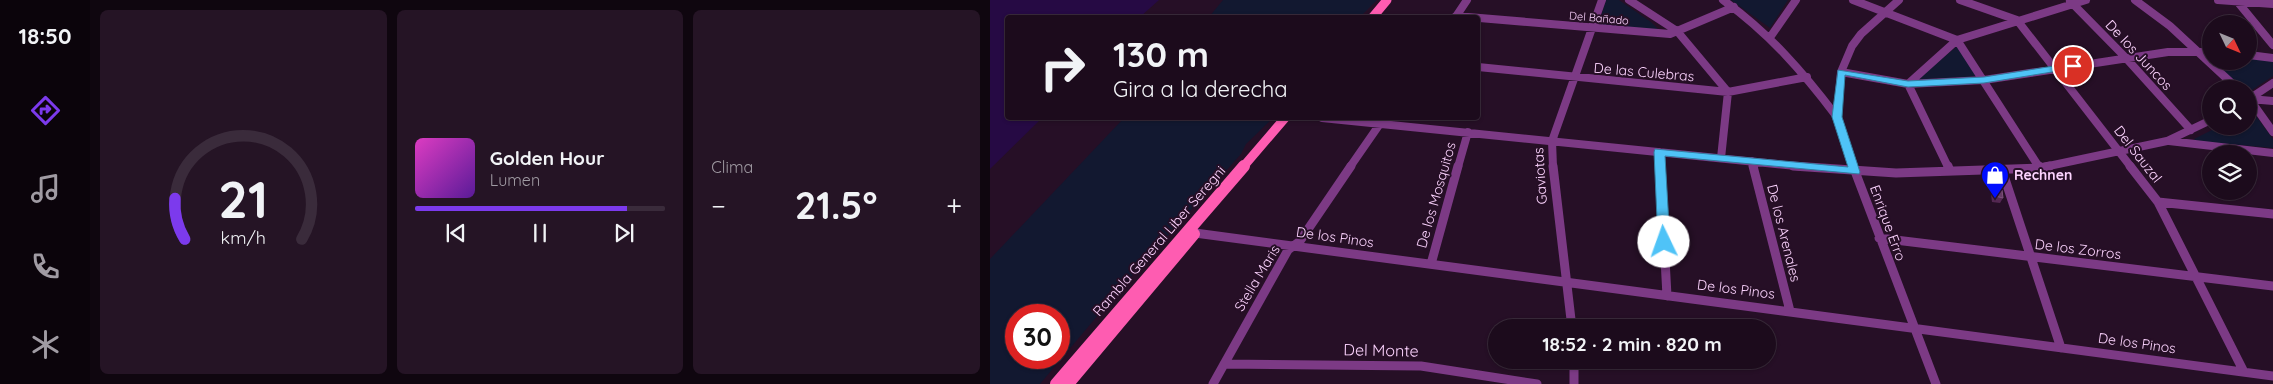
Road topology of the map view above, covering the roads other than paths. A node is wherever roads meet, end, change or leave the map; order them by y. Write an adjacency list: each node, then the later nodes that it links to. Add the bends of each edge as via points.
1 (1387, 0): 19 (main road)
2 (1394, 0): 20 (main road)
3 (1467, 0): 21 (street)
4 (1602, 0): 24 (street, Gaviotas)
5 (1630, 0): 25 (street)
6 (1723, 0): 17 (street)
7 (1796, 0): 26 (street)
8 (1853, 0): 18 (street)
9 (1899, 0): 18 (street, Enrique Erro)
10 (1960, 0): 23 (street)
11 (2086, 0): 14 (street)
12 (2135, 0): 29 (street, via 2170,26)
13 (2218, 0): 15 (street)
14 (2070, 1): 23 (street); 32 (street, De los Juncos)
15 (2236, 1): 16 (street); 28 (street)
16 (2273, 4)
17 (1734, 8): 25 (street, Del Bañado); 26 (street)
18 (1886, 12): 27 (street); 36 (street, Enrique Erro, via 1852,46)
19 (1374, 15)
20 (1382, 15)
21 (1457, 15)
22 (1480, 19): 24 (street, Del Bañado)
23 (2017, 20): 27 (street); 35 (street, Del Sauzal)
24 (1592, 28): 25 (street, Del Bañado, via 1670,34); 38 (street, Gaviotas)
25 (1677, 31): 43 (street)
26 (1771, 36): 37 (street)
27 (1957, 40): 39 (street); 42 (street)
28 (2273, 46)
29 (2194, 50): 30 (street); 32 (street); 40 (street)
30 (2202, 51)
31 (2258, 57): 33 (street)
32 (2126, 58): 35 (street); 54 (street, De los Juncos)
33 (2273, 58)
34 (1480, 67): 38 (street, De las Culebras)
35 (2056, 69): 39 (street); 60 (street, Del Sauzal)
36 (1841, 72): 42 (street); 48 (street, Enrique Erro)
37 (1807, 77): 43 (street, De las Culebras); 48 (street)
38 (1575, 78): 43 (street, De las Culebras); 57 (street, Gaviotas)
39 (1984, 80): 42 (street); 64 (street)
40 (2228, 80)
41 (2273, 83): 44 (street)
42 (1908, 84): 66 (street)
43 (1728, 92): 62 (street)
44 (2257, 94)
45 (2257, 100): 46 (street)
46 (2273, 101)
47 (2257, 110): 56 (street)
48 (1837, 117): 67 (street, Enrique Erro)
49 (1283, 120): 87 (main road, Rambla General Liber Seregni)
50 (1292, 120): 70 (main road, Rambla General Liber Seregni)
51 (1362, 120): 52 (street)
52 (1382, 121): 55 (street); 72 (street, Stella Maris, via 1300,241)
53 (2202, 124): 54 (street)
54 (2191, 130): 58 (street)
55 (1468, 132): 57 (street); 74 (street, De los Mosquitos)
56 (2273, 132)
57 (1552, 141): 59 (street); 76 (street, Gaviotas)
58 (2167, 141): 60 (street); 61 (street)
59 (1659, 152): 62 (street); 78 (street)
60 (2119, 152): 64 (street); 68 (street, Del Sauzal)
61 (2273, 153)
62 (1721, 158): 63 (street)
63 (1752, 161): 67 (street); 79 (street, De los Arenales)
64 (2040, 168): 65 (street)
65 (2002, 170): 66 (street); 73 (street)
66 (1950, 171): 67 (street)
67 (1855, 172): 71 (street, Enrique Erro)
68 (2158, 202): 69 (street); 75 (street, Del Sauzal)
69 (2273, 214)
70 (1195, 233): 72 (street, De los Pinos); 88 (main road, Rambla General Liber Seregni)
71 (1879, 238): 73 (street, De los Zorros); 81 (street, Enrique Erro)
72 (1293, 246): 74 (street, De los Pinos); 83 (street, Stella Maris)
73 (2032, 257): 75 (street, De los Zorros); 82 (street)
74 (1431, 264): 76 (street, De los Pinos)
75 (2196, 277): 77 (street, De los Zorros); 85 (street, Del Sauzal)
76 (1566, 282): 78 (street, De los Pinos); 80 (street, Gaviotas)
77 (2273, 286)
78 (1667, 296): 79 (street, De los Pinos)
79 (1790, 311): 81 (street, De los Pinos)
80 (1571, 319)
81 (1913, 327): 82 (street, De los Pinos); 92 (street, Enrique Erro)
82 (2061, 348): 85 (street, De los Pinos)
83 (1224, 364): 89 (street, Stella Maris); 90 (street, Del Monte, via 1421,366)
84 (1574, 369): 91 (street)
85 (2244, 372): 86 (street, De los Pinos)
86 (2273, 376)
87 (1056, 384)
88 (1068, 384)
89 (1212, 384)
90 (1537, 384)
91 (1574, 384)
92 (1936, 384)

